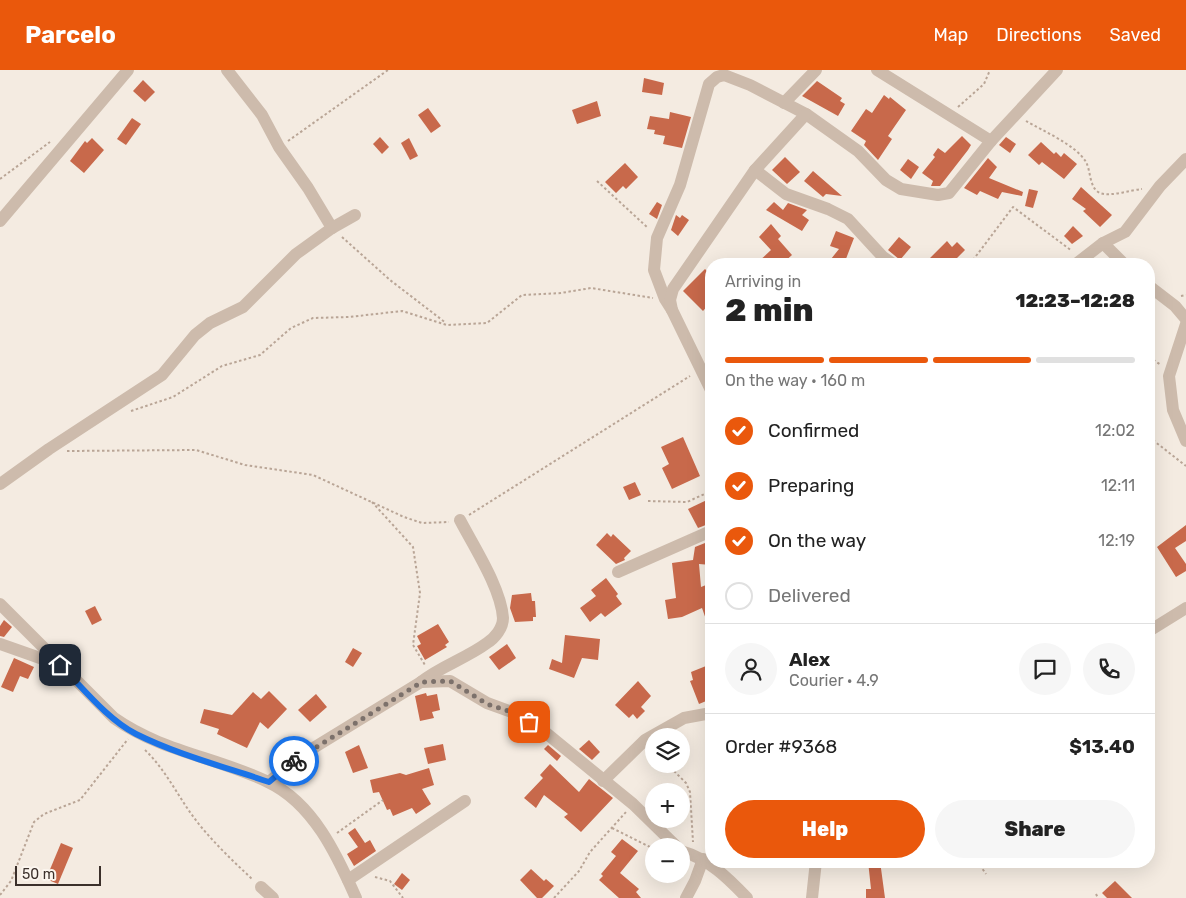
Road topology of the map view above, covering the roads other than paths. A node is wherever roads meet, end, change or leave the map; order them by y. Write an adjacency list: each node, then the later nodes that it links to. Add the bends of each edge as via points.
1 (128, 70): 13 (street)
2 (227, 70): 14 (street, via 262,115)
3 (816, 70): 7 (street)
4 (876, 70): 9 (street)
5 (1057, 70): 9 (street)
6 (718, 73): 7 (street); 20 (street, via 709,84 680,185 657,238 654,270)
7 (784, 103): 8 (street)
8 (806, 114): 9 (street, via 858,151 886,180 901,189 938,196 949,193); 11 (street)
9 (991, 141)
10 (1186, 159): 15 (street, via 1160,186 1125,232)
11 (755, 170): 16 (street, via 786,194 848,220); 20 (street, via 673,289)
12 (355, 214): 14 (street)
13 (0, 221)
14 (332, 228): 25 (street, via 296,254 243,308 210,323 195,335 162,375)
15 (1103, 243): 17 (street); 18 (street)
16 (884, 258)
17 (1082, 258)
18 (1118, 258)
19 (1155, 291): 21 (street)
20 (668, 305): 23 (street)
21 (1186, 319)
22 (1186, 324): 24 (street, via 1169,376 1173,410)
23 (705, 379)
24 (1186, 441)
25 (0, 484)
26 (460, 520): 34 (street, via 496,591 503,619 499,632 487,643)
27 (705, 534): 28 (street)
28 (618, 572)
29 (0, 604): 33 (street)
30 (1186, 608): 31 (street)
31 (1155, 627)
32 (0, 644): 33 (street)
33 (60, 665): 37 (street, via 135,734)
34 (426, 678): 36 (street, via 450,681 487,704 512,712 546,733); 37 (street, via 297,758)
35 (705, 714): 36 (street, via 684,718 644,740)
36 (603, 781): 39 (street, via 633,804)
37 (269, 782): 44 (street, via 307,813)
38 (465, 800): 44 (street)
39 (668, 838)
40 (692, 855): 41 (street); 48 (street, via 695,881)
41 (705, 863)
42 (712, 868): 49 (street)
43 (815, 868): 50 (street)
44 (350, 878): 47 (street)
45 (261, 887): 46 (street)
46 (273, 898)
47 (356, 898)
48 (686, 898)
49 (747, 898)
50 (812, 898)

